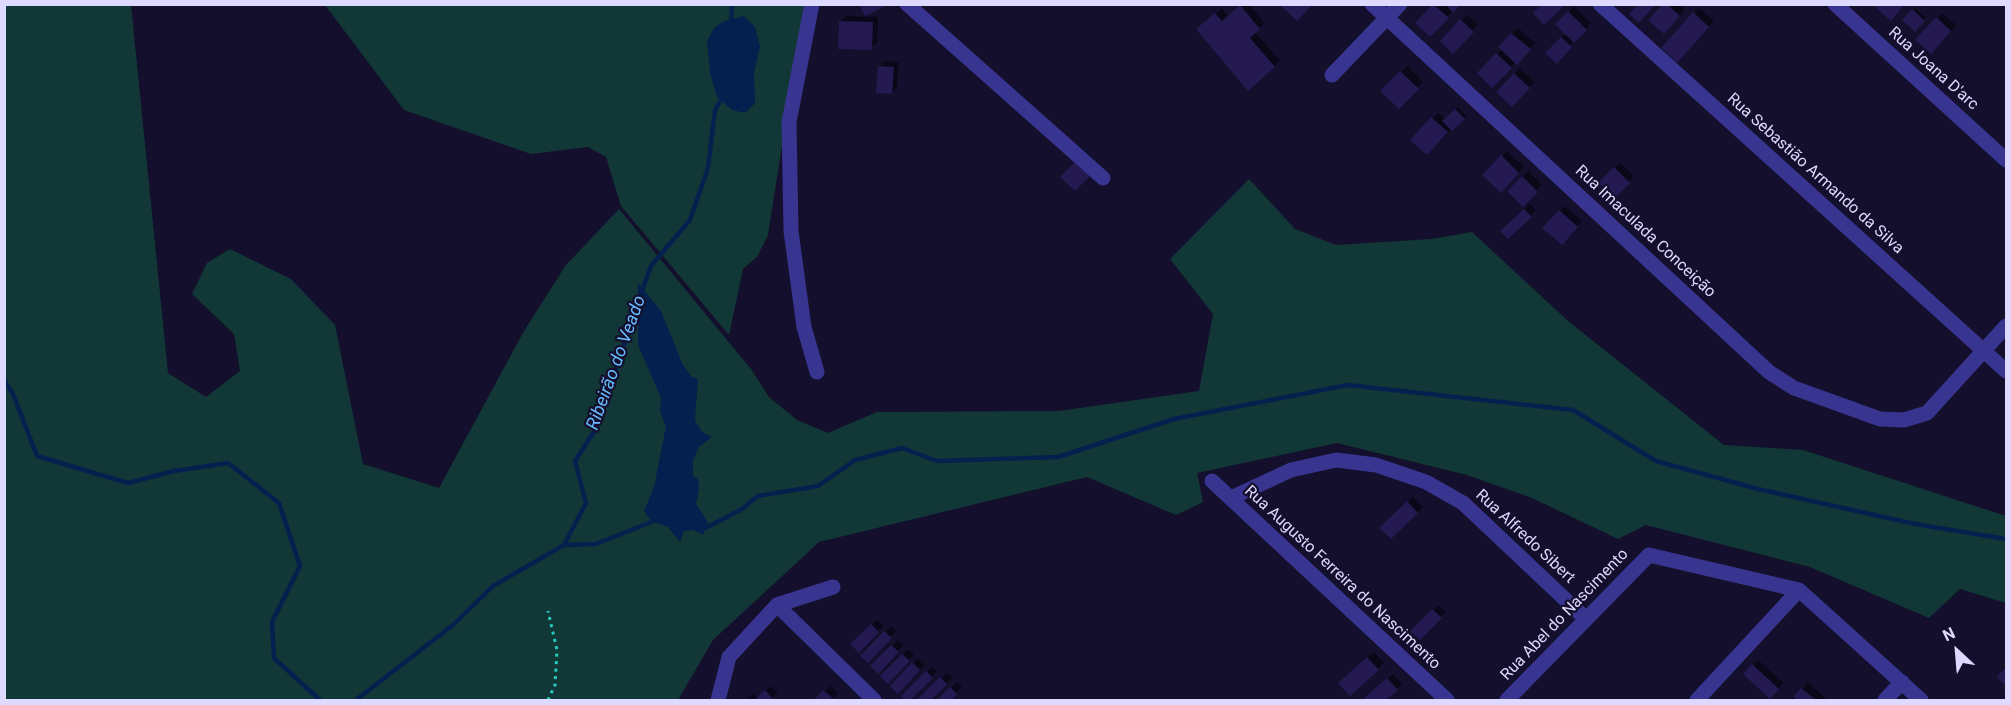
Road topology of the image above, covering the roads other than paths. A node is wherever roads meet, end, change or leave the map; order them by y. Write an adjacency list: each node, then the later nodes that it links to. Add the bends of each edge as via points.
1 (812, 4): 14 (street, via 789,122 791,231 804,327)
2 (906, 4): 10 (street)
3 (1372, 4): 7 (street, Rua Imaculada Conceição)
4 (1400, 4): 7 (street)
5 (1600, 4): 12 (street, Rua Sebastião Armando da Silva)
6 (1835, 4): 9 (street, Rua Joana D'arc)
7 (1387, 18): 8 (street); 12 (street, Rua Imaculada Conceição, via 1769,372 1794,388 1880,419 1904,420 1926,412)
8 (1332, 75)
9 (2007, 160)
10 (1103, 178)
11 (2007, 326): 12 (street)
12 (1984, 351): 13 (street, Rua Sebastião Armando da Silva)
13 (2007, 371)
14 (817, 372)
15 (1212, 481): 16 (street, Rua Augusto Ferreira do Nascimento)
16 (1230, 498): 20 (street, Rua Alfredo Sibert, via 1291,470 1336,460 1377,465 1426,482 1463,503); 24 (street, Rua Augusto Ferreira do Nascimento)
17 (833, 587): 19 (street)
18 (1799, 590): 20 (street, Rua Abel do Nascimento, via 1649,555); 21 (street); 26 (street)
19 (777, 605): 22 (street, via 729,657); 23 (street)
20 (1586, 619): 25 (street, Rua Abel do Nascimento)
21 (1902, 682): 27 (street); 28 (street)
22 (718, 700)
23 (874, 700)
24 (1447, 700)
25 (1507, 700)
26 (1697, 700)
27 (1885, 700)
28 (1921, 700)

